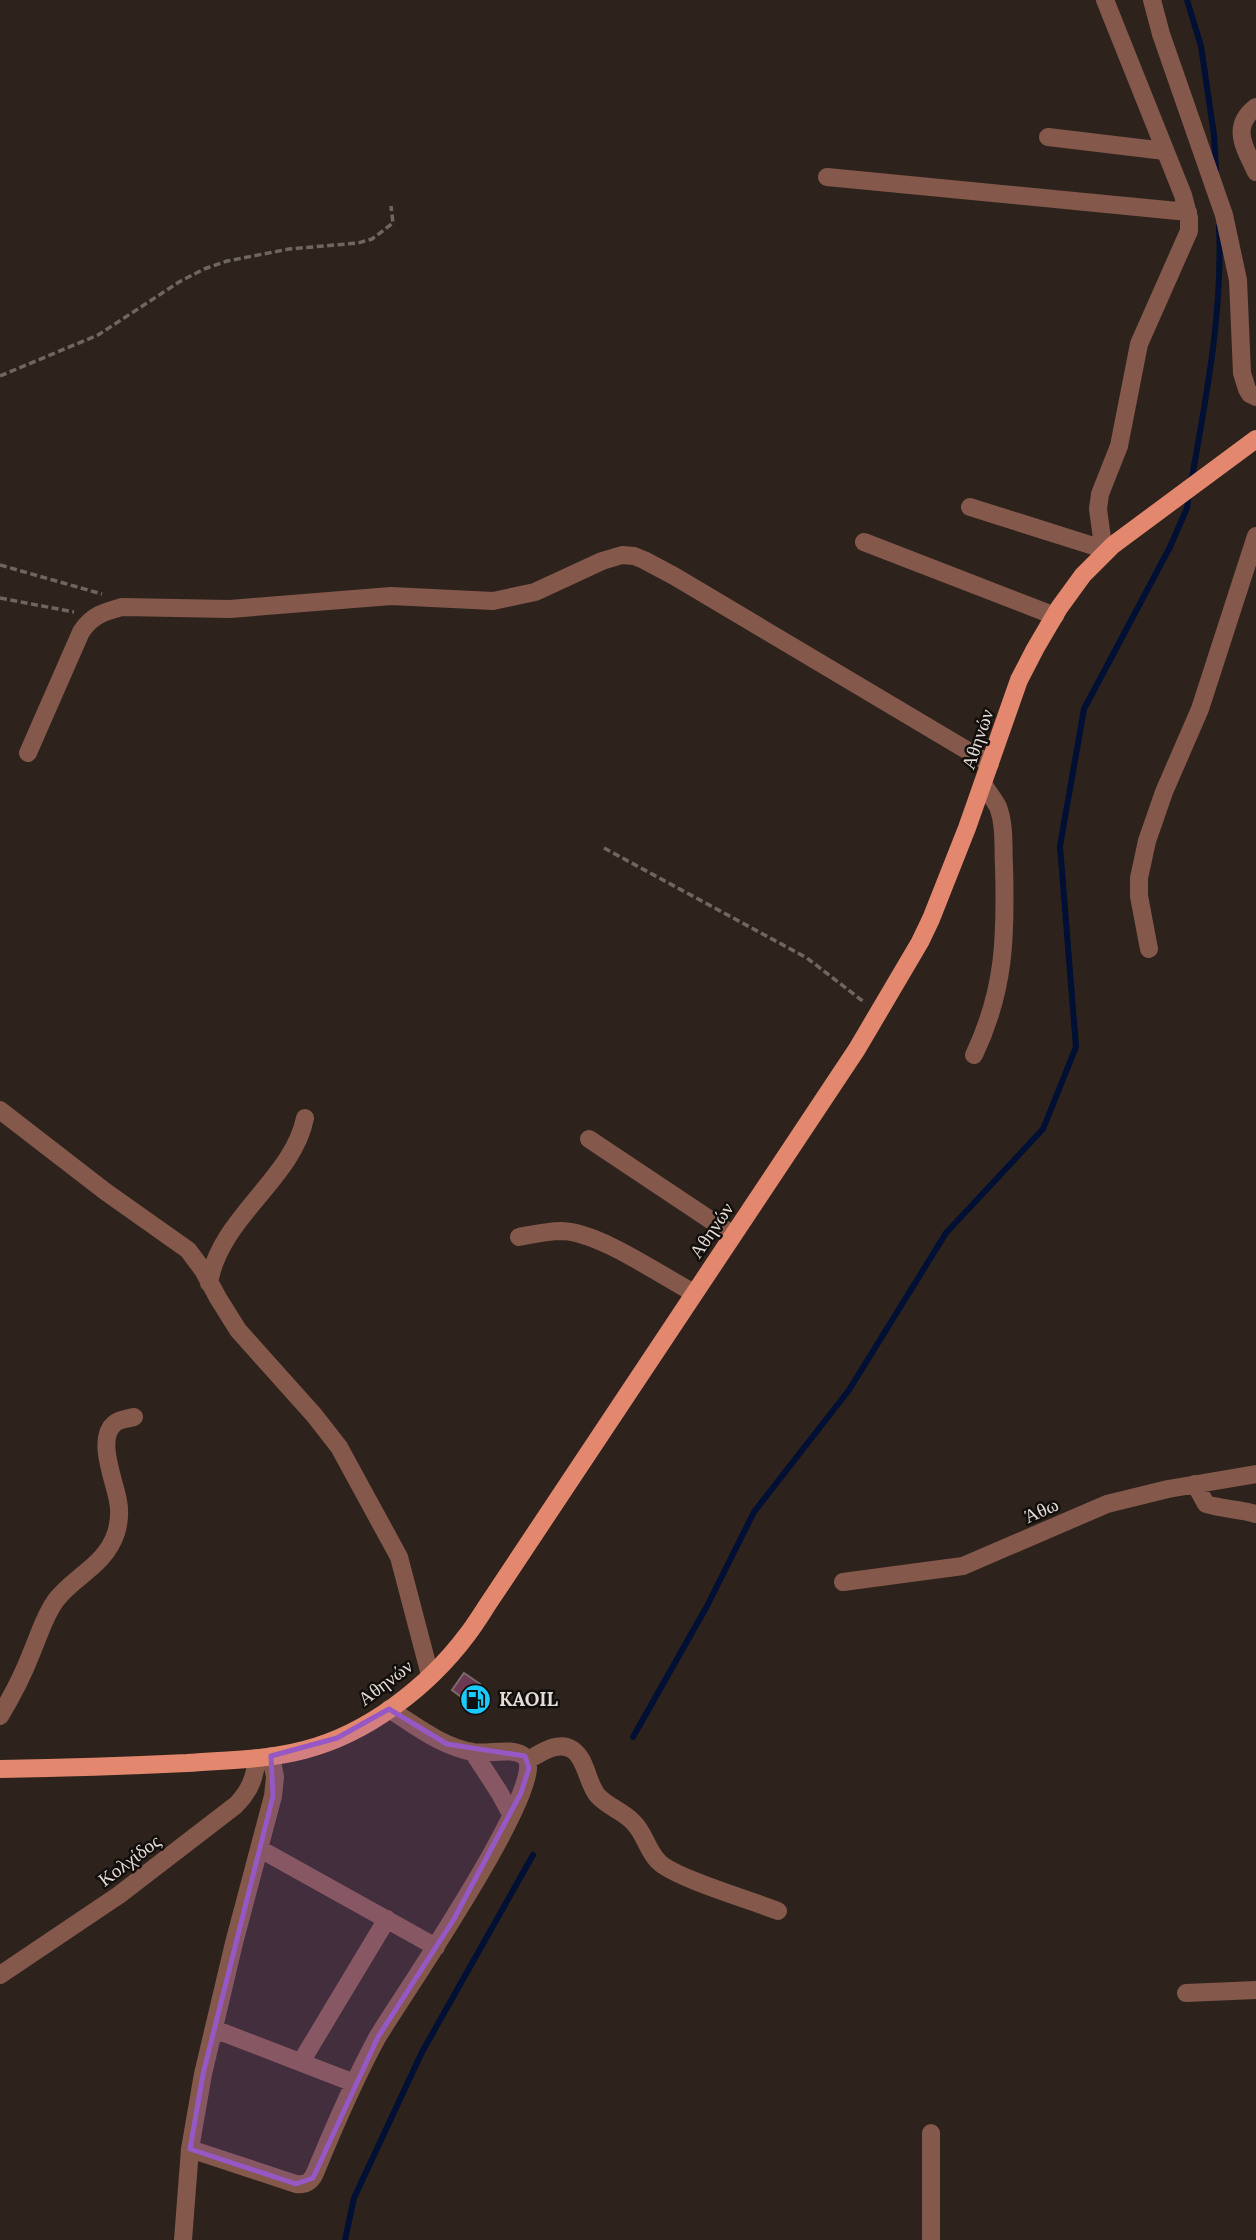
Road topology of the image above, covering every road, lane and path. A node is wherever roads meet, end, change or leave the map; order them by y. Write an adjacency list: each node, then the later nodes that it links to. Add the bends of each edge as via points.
1 (1105, 0): 5 (street)
2 (1152, 0): 11 (street, via 1224,215 1238,280 1242,373 1250,394)
3 (1256, 107): 6 (street, via 1243,121 1242,137)
4 (1048, 137): 5 (street)
5 (1165, 151): 9 (street)
6 (1256, 172)
7 (827, 177): 9 (street)
8 (391, 206): 10 (path, via 393,223 372,239 227,261 179,282 98,335)
9 (1188, 212): 16 (street, via 1187,237 1139,344 1119,446 1100,494 1098,509)
10 (0, 376)
11 (1256, 397)
12 (1254, 440): 16 (main road, Αθηνών)
13 (970, 507): 16 (street)
14 (1256, 536): 26 (street, via 1200,709 1147,841 1139,896)
15 (864, 542): 20 (street)
16 (1107, 549): 20 (main road, Αθηνών)
17 (0, 565): 19 (path, via 89,589)
18 (0, 598): 21 (path)
19 (130, 607): 21 (street); 23 (street, via 230,609 391,596 493,601 535,592 602,561 627,555 674,576)
20 (1055, 616): 23 (main road, Αθηνών, via 1026,666)
21 (93, 617): 22 (street, via 67,660)
22 (28, 753)
23 (990, 764): 24 (main road, Αθηνών)
24 (983, 784): 27 (main road, Αθηνών, via 931,919); 28 (street, via 998,807 1003,831 1006,928 993,1007)
25 (604, 849): 27 (path, via 807,958)
26 (1149, 949)
27 (879, 1014): 32 (main road, Αθηνών)
28 (974, 1055)
29 (0, 1110): 34 (street, via 178,1242 193,1256)
30 (305, 1118): 34 (street, via 288,1158 222,1244)
31 (589, 1139): 32 (street)
32 (733, 1235): 35 (main road, Αθηνών)
33 (519, 1237): 35 (street, via 565,1231 595,1238)
34 (209, 1283): 41 (street, via 238,1330 314,1415 354,1473 399,1557)
35 (694, 1293): 41 (main road, Αθηνών, via 467,1635)
36 (134, 1417): 43 (street, via 113,1424 107,1436 119,1511 116,1533 90,1571 49,1611)
37 (1256, 1474): 38 (street, Άθω)
38 (1195, 1484): 39 (street, via 1206,1504); 40 (street, Άθω, via 1107,1504 963,1566)
39 (1256, 1514)
40 (844, 1582)
41 (430, 1675): 42 (main road, Αθηνών)
42 (389, 1709): 44 (street, via 437,1739); 45 (main road, Αθηνών, via 337,1738 305,1750)
43 (0, 1716)
44 (473, 1752): 46 (street, via 515,1753); 48 (street)
45 (264, 1757): 47 (main road, Αθηνών); 49 (street, via 274,1786); 53 (street, Κολχίδος, via 236,1805 119,1895)
46 (528, 1760): 48 (street, via 527,1778); 50 (street, via 555,1747 574,1751 594,1791 633,1821 662,1865)
47 (0, 1769)
48 (511, 1814): 52 (street)
49 (260, 1849): 51 (street); 56 (street)
50 (778, 1911)
51 (387, 1919): 52 (street); 57 (street)
52 (436, 1947): 58 (street)
53 (0, 1975)
54 (1256, 1990): 55 (street)
55 (1186, 1993)
56 (214, 2029): 57 (street); 60 (street)
57 (301, 2062): 58 (street)
58 (354, 2083): 60 (street, via 313,2178 305,2184)
59 (931, 2133): 62 (street)
60 (190, 2149): 61 (street)
61 (183, 2240)
62 (932, 2240)

